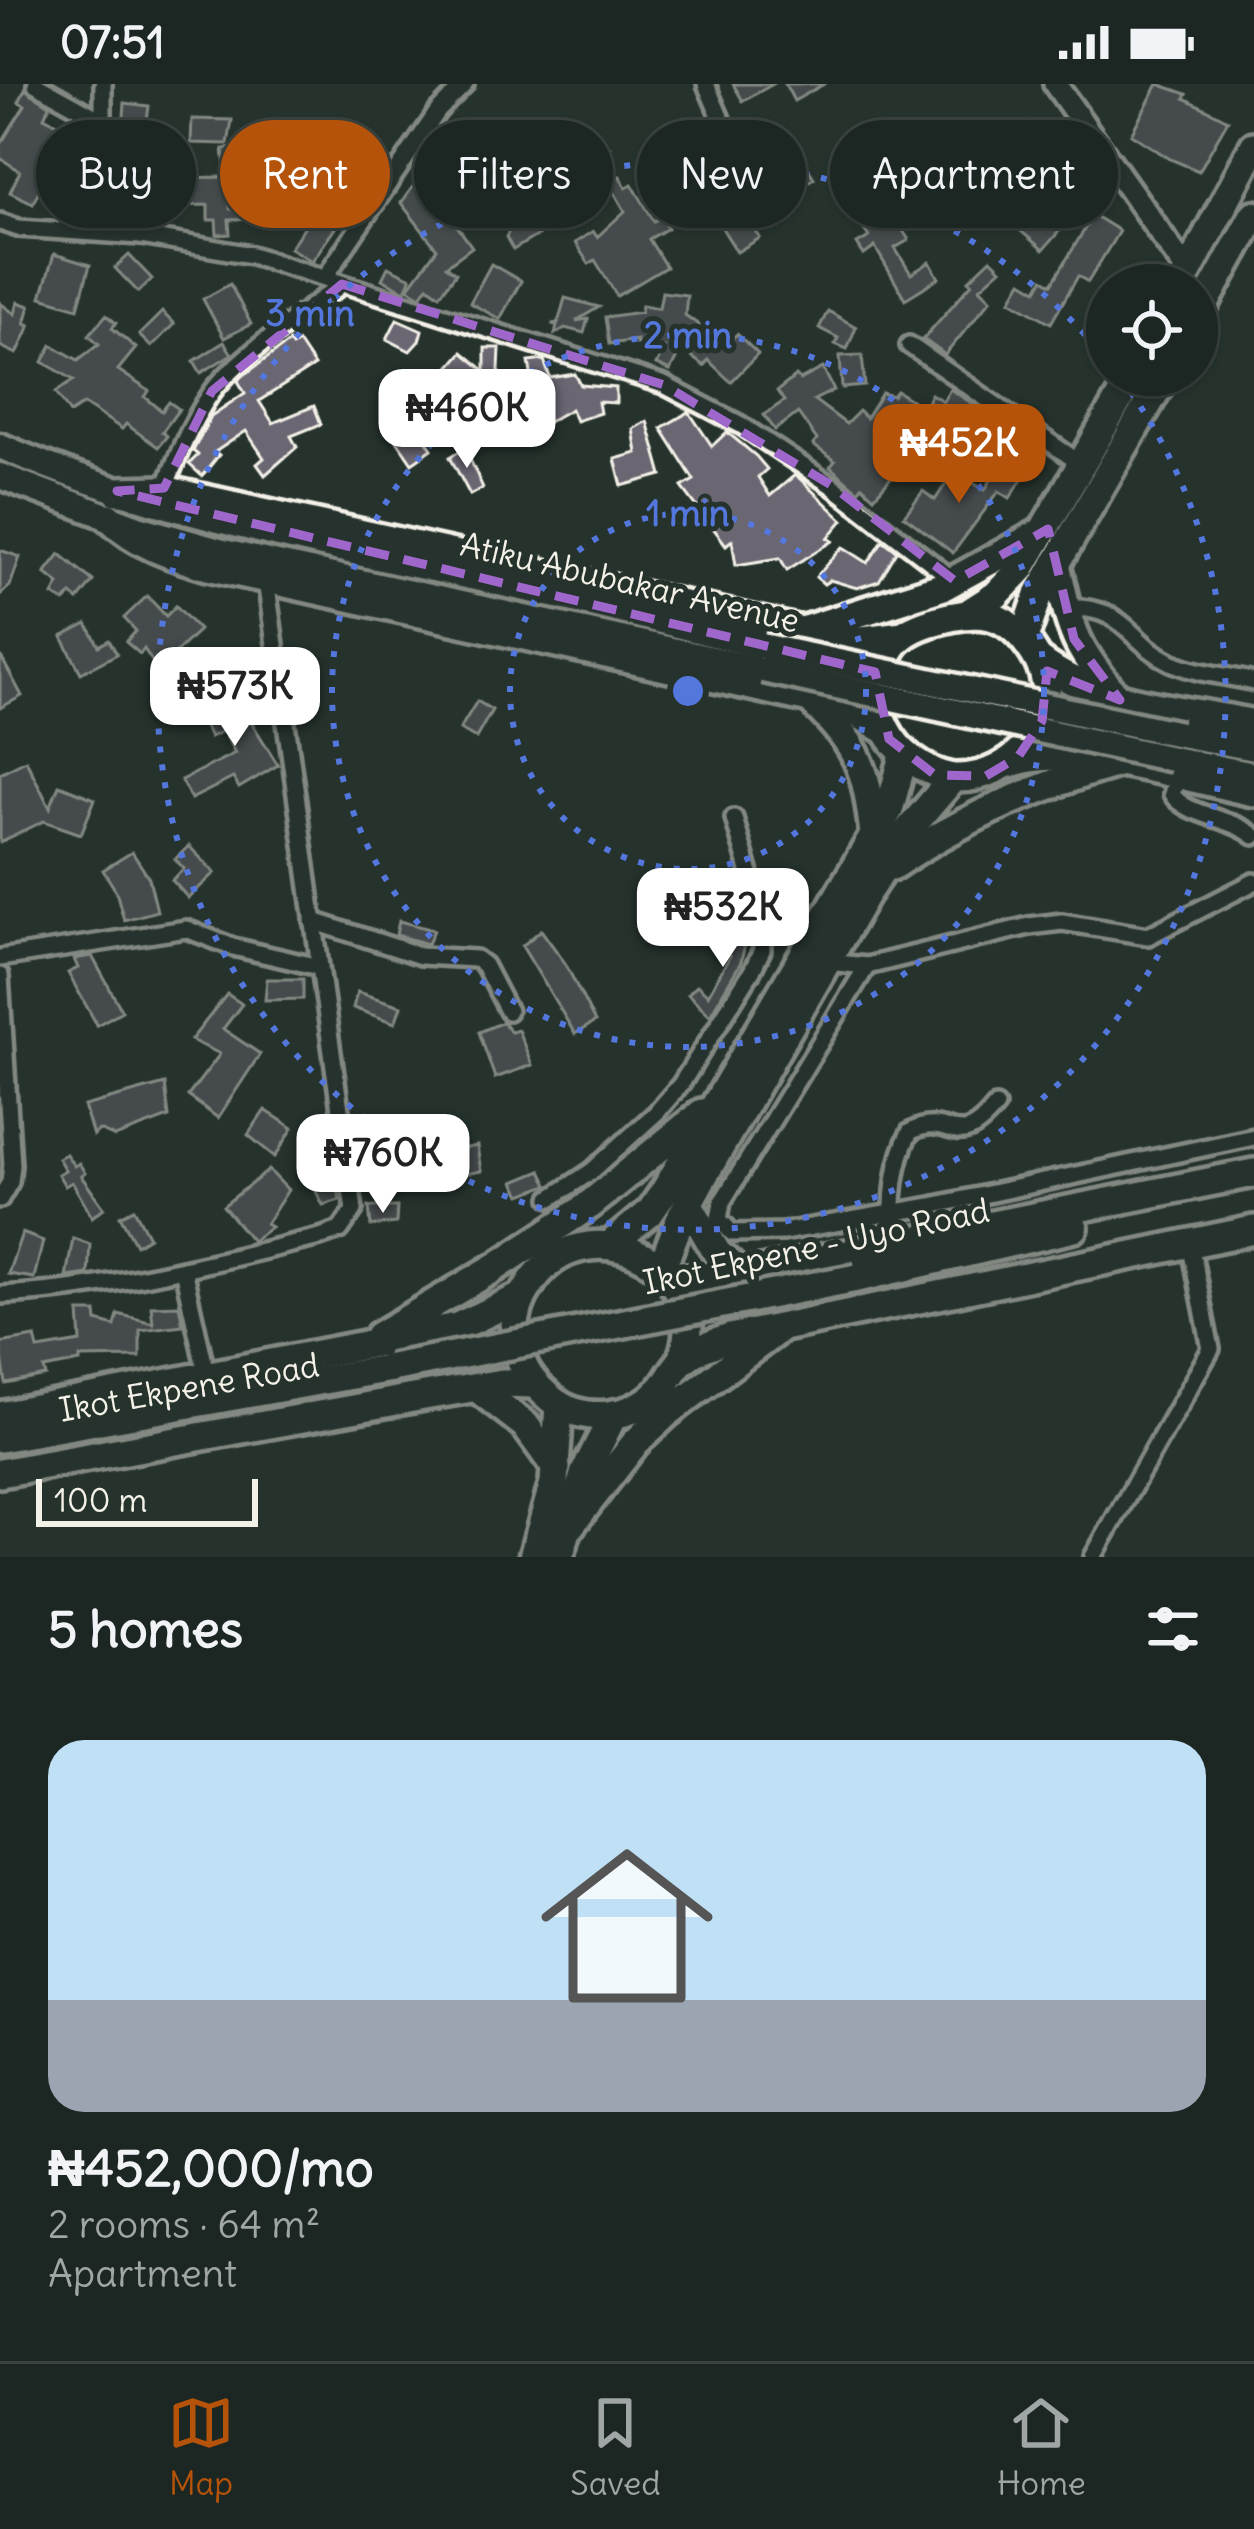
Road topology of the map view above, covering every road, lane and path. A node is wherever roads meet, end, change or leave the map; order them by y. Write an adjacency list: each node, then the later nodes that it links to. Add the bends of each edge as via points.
1 (36, 84): 6 (street)
2 (104, 84): 7 (street)
3 (465, 84): 16 (street, via 439,111)
4 (706, 84): 8 (street)
5 (1055, 84): 14 (street)
6 (101, 120)
7 (103, 120)
8 (721, 120)
9 (1254, 146): 15 (highway)
10 (1254, 215): 17 (highway)
11 (0, 222): 13 (street)
12 (138, 228): 13 (street)
13 (141, 236): 16 (street, via 252,255)
14 (1174, 264)
15 (1192, 264)
16 (333, 280): 24 (street, via 212,392); 29 (street, via 664,385 831,485)
17 (1218, 280)
18 (909, 345): 22 (street)
19 (1122, 396): 22 (highway)
20 (1153, 396): 27 (highway)
21 (0, 446): 25 (main road, Atiku Abubakar Avenue)
22 (1084, 466): 26 (highway)
23 (0, 476): 25 (main road, Atiku Abubakar Avenue)
24 (164, 490): 25 (highway); 32 (highway)
25 (113, 504): 28 (highway, via 129,536 149,548); 42 (main road, Atiku Abubakar Avenue, bridge, via 566,598 762,658)
26 (1044, 531): 29 (highway); 31 (highway, via 1010,584)
27 (1056, 564): 30 (highway); 34 (highway, via 1030,611)
28 (266, 580): 36 (highway); 53 (street)
29 (955, 581): 32 (highway)
30 (1066, 607): 35 (street, via 1119,620 1172,662); 37 (highway, via 1085,659)
31 (971, 611): 33 (highway); 34 (highway, via 1000,620)
32 (802, 631): 33 (highway, via 862,640)
33 (903, 635): 39 (highway, via 880,673)
34 (1031, 649): 37 (highway, via 1081,687); 44 (highway, via 1046,693 1042,721)
35 (1254, 682)
36 (809, 698): 39 (highway); 49 (highway, via 857,755)
37 (1120, 700): 38 (highway)
38 (1254, 724)
39 (884, 729): 41 (highway)
40 (1254, 748): 42 (main road, Atiku Abubakar Avenue)
41 (904, 757): 46 (highway); 49 (highway)
42 (1176, 757): 43 (highway); 45 (main road, Atiku Abubakar Avenue); 47 (highway); 50 (street, via 1172,794 1182,807)
43 (1114, 764): 44 (highway, via 1056,754); 51 (highway, via 988,808)
44 (1007, 765): 46 (highway)
45 (1254, 775)
46 (953, 778): 51 (highway)
47 (1254, 792)
48 (734, 818): 54 (street, via 761,912)
49 (874, 834): 59 (highway)
50 (1254, 836)
51 (878, 875): 56 (highway)
52 (1254, 882): 58 (street, via 1148,936 1062,922)
53 (314, 921): 57 (street); 61 (street, via 421,956 476,959)
54 (762, 950): 59 (street); 68 (street, via 681,1084 592,1171)
55 (0, 958): 57 (street, via 186,929)
56 (827, 962): 58 (street); 70 (highway)
57 (319, 967): 78 (street, via 354,1210 349,1222 320,1237)
58 (867, 967): 73 (street, via 722,1202 719,1219 732,1233 753,1236)
59 (792, 971): 62 (highway)
60 (0, 976): 69 (street, via 12,1165)
61 (508, 1012)
62 (719, 1099): 76 (highway, via 667,1190); 85 (highway, via 584,1209)
63 (996, 1106): 73 (street, via 969,1132 910,1132)
64 (1254, 1137): 66 (street)
65 (1254, 1173): 71 (highway)
66 (1073, 1175): 71 (street); 73 (street)
67 (1254, 1187): 81 (highway, Ikot Ekpene - Uyo Road)
68 (551, 1198)
69 (0, 1199)
70 (688, 1203): 79 (highway); 80 (highway)
71 (1082, 1208): 77 (highway)
72 (1254, 1212): 81 (highway, Ikot Ekpene - Uyo Road)
73 (892, 1213): 77 (street)
74 (1254, 1230): 75 (highway)
75 (1190, 1244): 84 (highway); 100 (street, via 1211,1349)
76 (610, 1245): 79 (highway, via 638,1252); 83 (highway, via 557,1256)
77 (895, 1246): 80 (highway)
78 (183, 1269): 82 (street, via 69,1292); 87 (street)
79 (666, 1274): 80 (highway); 86 (highway, via 687,1320)
80 (741, 1275)
81 (857, 1286): 88 (highway, Ikot Ekpene - Uyo Road, bridge)
82 (0, 1294)
83 (521, 1297): 85 (highway, via 457,1327); 89 (highway, via 515,1342)
84 (784, 1326): 86 (highway, via 730,1338); 98 (highway, via 636,1442)
85 (355, 1349): 87 (highway)
86 (680, 1363): 92 (highway, via 658,1393)
87 (207, 1376): 93 (highway)
88 (391, 1377): 94 (highway, Ikot Ekpene Road); 95 (highway, Ikot Ekpene Road)
89 (533, 1384): 90 (highway); 91 (highway)
90 (477, 1388): 96 (highway, via 525,1425); 97 (highway)
91 (559, 1405): 92 (highway); 96 (highway)
92 (614, 1414): 98 (highway)
93 (0, 1416)
94 (0, 1438)
95 (0, 1458)
96 (556, 1468): 99 (highway)
97 (0, 1473)
98 (563, 1544)
99 (533, 1557)
100 (1094, 1557)

